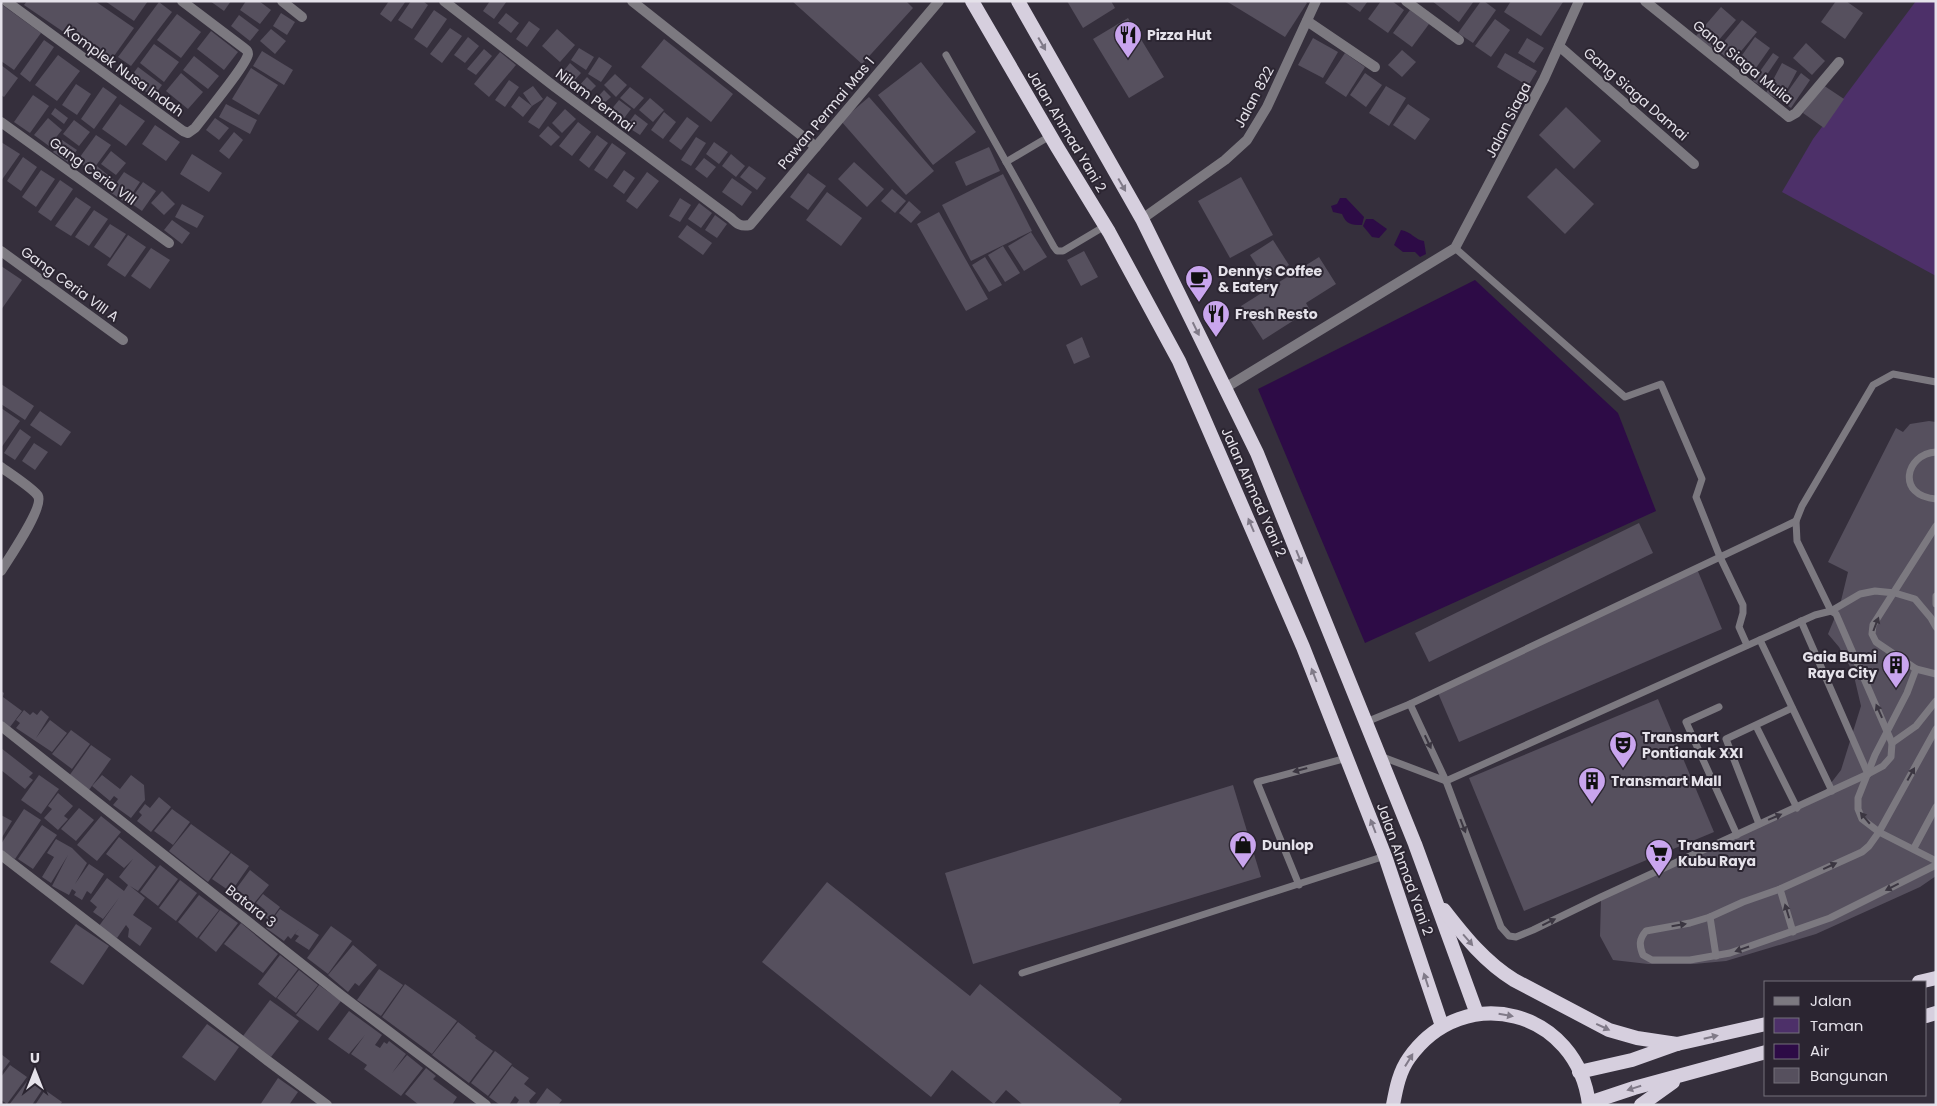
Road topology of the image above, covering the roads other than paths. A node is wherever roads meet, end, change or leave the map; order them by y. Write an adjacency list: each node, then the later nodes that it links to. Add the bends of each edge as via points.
1 (6, 1): 2 (street, Komplek Nusa Indah, via 188,133 246,60 247,51)
2 (182, 1)
3 (282, 1): 14 (street)
4 (444, 1): 26 (street, Nilam Permai)
5 (632, 1): 23 (street)
6 (939, 1): 23 (street, Pawan Permai Mas 1)
7 (972, 1): 22 (highway, Jalan Ahmad Yani 2)
8 (1018, 1): 27 (highway, Jalan Ahmad Yani 2, one-way to 27)
9 (1316, 1): 15 (street, Jalan 822)
10 (1406, 1): 16 (street)
11 (1566, 1): 13 (street)
12 (1644, 1): 19 (street, Gang Siaga Mulia, via 1789,117)
13 (1577, 5): 17 (street, Jalan Siaga)
14 (302, 17)
15 (1307, 21): 20 (street); 27 (street, Jalan 822, via 1267,107 1247,140)
16 (1459, 40)
17 (1559, 46): 25 (street, Gang Siaga Damai); 30 (street, Jalan Siaga)
18 (946, 55): 24 (lane)
19 (1839, 62)
20 (1375, 67)
21 (1, 122): 29 (street, Gang Ceria VIII)
22 (1050, 136): 24 (lane); 28 (highway, Jalan Ahmad Yani 2)
23 (816, 147): 26 (street, Pawan Permai Mas 1, via 750,225 738,224)
24 (1006, 162): 28 (lane, via 1057,251 1063,251)
25 (1694, 164)
26 (731, 218)
27 (1142, 219): 34 (highway, Jalan Ahmad Yani 2, one-way to 34)
28 (1105, 226): 62 (highway, Jalan Ahmad Yani 2, one-way to 28, via 1303,647 1179,361)
29 (169, 243)
30 (1455, 248): 34 (street); 40 (lane, via 1625,397 1661,384 1702,479 1696,497)
31 (1, 251): 32 (street, Gang Ceria VIII A)
32 (123, 340)
33 (1936, 382): 38 (lane, via 1893,374 1873,385)
34 (1225, 388): 56 (highway, Jalan Ahmad Yani 2, one-way to 56, via 1257,454)
35 (1936, 452): 37 (lane, via 1921,457 1909,473 1909,482 1912,490)
36 (1, 467): 41 (street, via 38,494 40,502)
37 (1936, 499)
38 (1796, 521): 40 (lane); 45 (lane, via 1797,541)
39 (1936, 526): 50 (lane, one-way to 39, via 1876,642 1872,634 1873,625)
40 (1720, 557): 49 (lane, via 1743,605 1739,627); 53 (lane)
41 (4, 559): 42 (street)
42 (1, 571)
43 (1936, 596): 44 (lane)
44 (1936, 604)
45 (1831, 611): 46 (lane); 47 (lane, via 1860,594 1875,591 1895,593 1915,599); 60 (lane, one-way to 45, via 1836,614)
46 (1801, 621): 48 (lane); 63 (lane)
47 (1936, 628)
48 (1760, 640): 49 (lane); 55 (lane)
49 (1747, 645): 64 (lane)
50 (1916, 669): 51 (lane); 69 (lane, one-way to 50, via 1862,819 1858,798)
51 (1936, 674)
52 (1936, 701): 60 (lane, via 1916,726)
53 (1410, 704): 56 (lane); 64 (lane, one-way to 64)
54 (1719, 707): 70 (lane, via 1686,722)
55 (1792, 708): 58 (lane); 65 (lane)
56 (1366, 722): 61 (highway, Jalan Ahmad Yani 2)
57 (1, 726): 94 (street, Batara 3, via 342,996)
58 (1756, 726): 67 (lane); 68 (lane, via 1726,739)
59 (1936, 729): 69 (lane, one-way to 59)
60 (1892, 743): 63 (lane, via 1891,757)
61 (1380, 756): 64 (lane); 78 (highway, Jalan Ahmad Yani 2)
62 (1347, 758): 73 (highway, Jalan Ahmad Yani 2, one-way to 62); 76 (lane, one-way to 76, via 1258,782)
63 (1868, 774): 65 (lane)
64 (1446, 781): 70 (lane, one-way to 70, via 1501,927 1508,936 1516,937 1533,930)
65 (1832, 791): 67 (lane)
66 (1936, 807): 71 (lane)
67 (1797, 808): 68 (lane, one-way to 67)
68 (1759, 824): 70 (lane)
69 (1879, 832): 71 (lane); 77 (lane, one-way to 69, via 1862,852)
70 (1737, 835)
71 (1914, 848): 74 (lane)
72 (1, 855): 93 (street)
73 (1385, 856): 76 (lane); 87 (highway, Jalan Ahmad Yani 2, one-way to 73)
74 (1936, 861)
75 (1936, 865): 80 (lane, one-way to 80, via 1830,918)
76 (1299, 885): 82 (lane)
77 (1780, 889): 79 (lane); 80 (lane, one-way to 77)
78 (1437, 902): 85 (highway, Jalan Ahmad Yani 2); 88 (highway, one-way to 88, via 1483,956 1514,980 1609,1030)
79 (1710, 917): 81 (lane); 81 (lane, one-way to 79, via 1652,960 1643,954 1639,946 1646,931)
80 (1793, 932): 81 (lane, one-way to 81)
81 (1716, 956)
82 (1022, 973)
83 (1936, 978): 84 (highway)
84 (1923, 981)
85 (1477, 1014): 87 (highway); 90 (highway, one-way to 90, via 1524,1018 1547,1030 1566,1047)
86 (1764, 1024): 88 (highway, one-way to 86)
87 (1442, 1026): 95 (highway, one-way to 87, via 1397,1081 1408,1060 1423,1041)
88 (1677, 1044): 90 (highway, via 1632,1060)
89 (1764, 1053): 91 (highway)
90 (1579, 1072): 92 (highway)
91 (1681, 1075): 92 (highway, one-way to 92); 96 (highway)
92 (1589, 1104)
93 (327, 1105)
94 (486, 1105)
95 (1393, 1105)
96 (1641, 1105)

